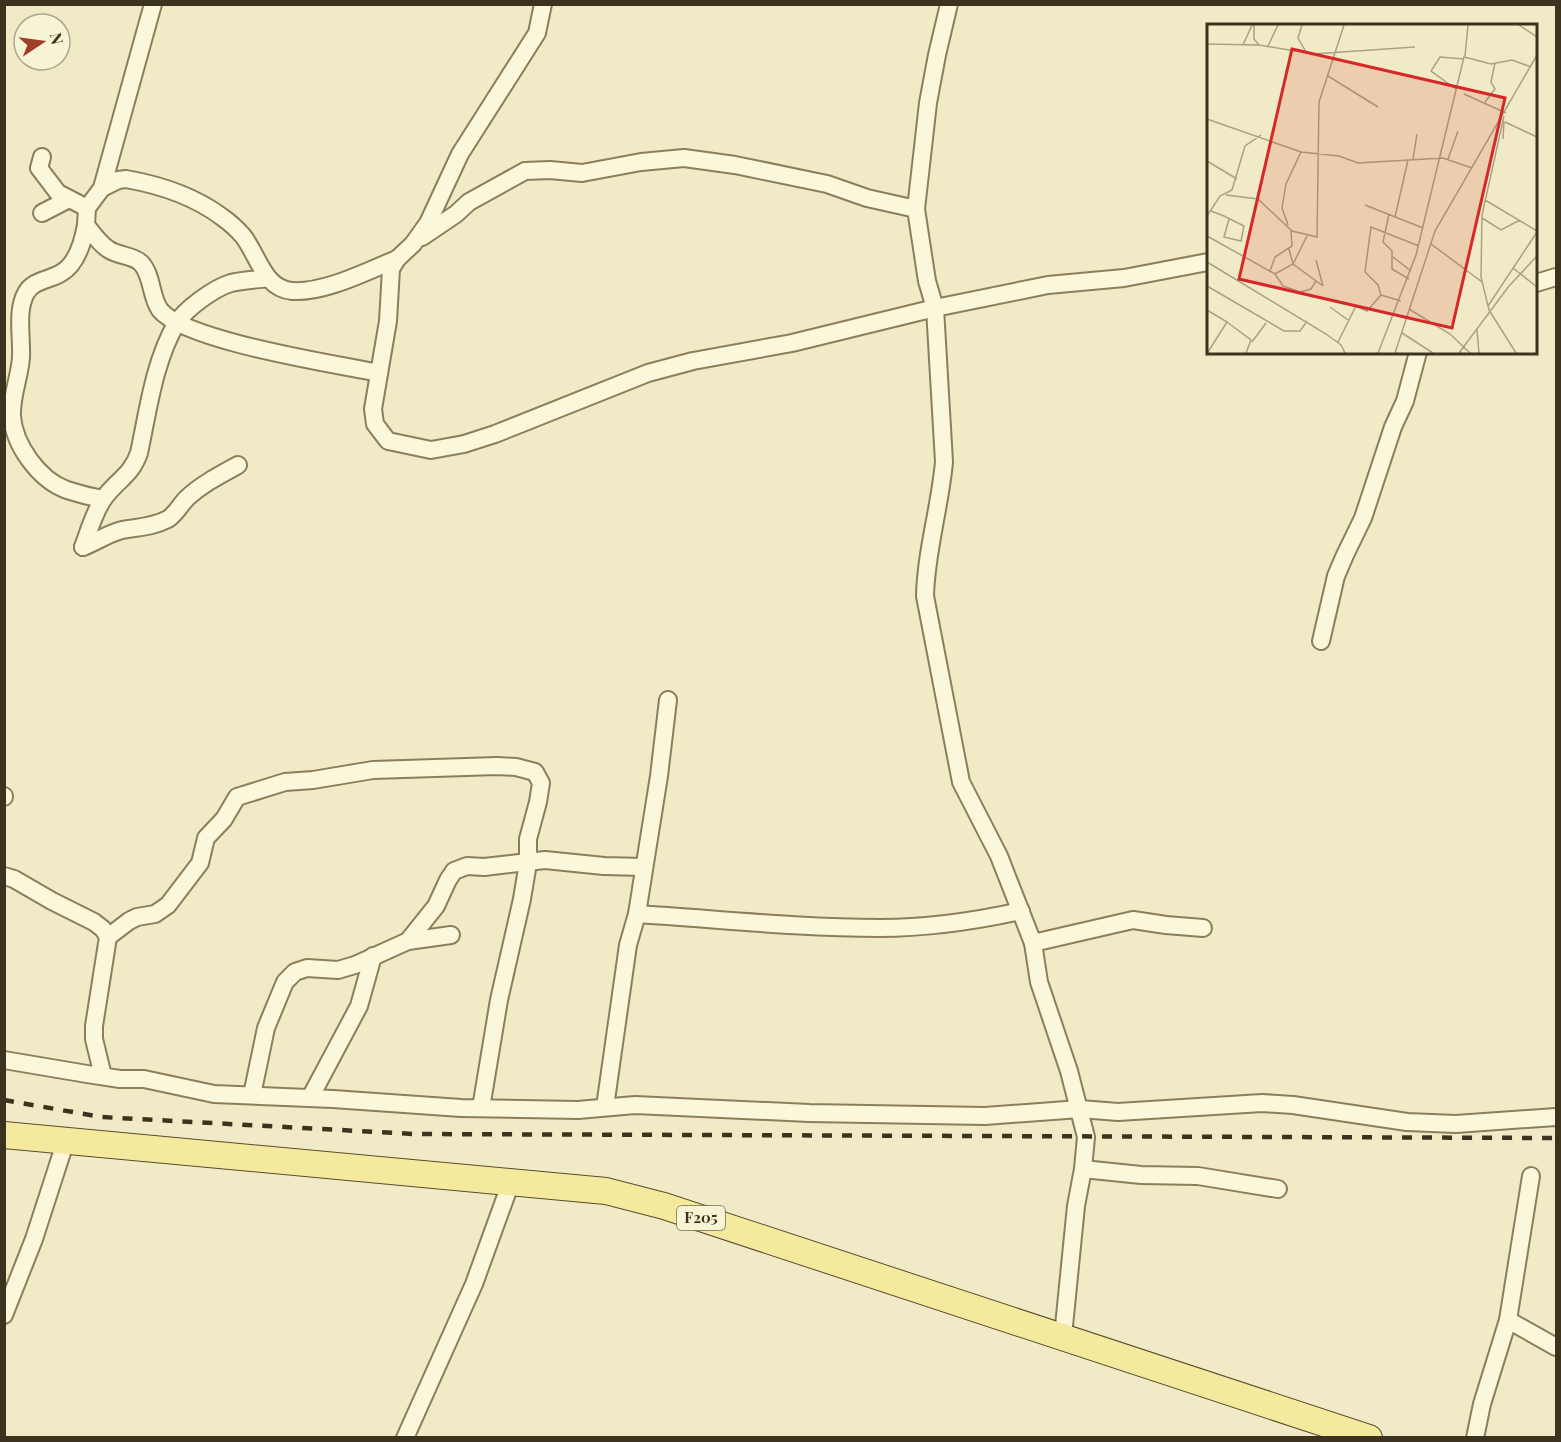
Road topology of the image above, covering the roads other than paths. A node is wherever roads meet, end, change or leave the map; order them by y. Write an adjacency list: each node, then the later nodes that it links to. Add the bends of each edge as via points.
1 (153, 4): 5 (street)
2 (543, 4): 10 (street, via 537,33 460,154 428,223)
3 (949, 4): 7 (street, via 928,103)
4 (42, 157): 6 (street, via 39,168 58,193)
5 (102, 188): 9 (street); 14 (street, via 126,179 197,201 242,235)
6 (69, 199): 8 (street); 9 (street)
7 (916, 209): 10 (street, via 817,182 684,158 582,173 525,171 469,202); 16 (street)
8 (42, 213)
9 (87, 217): 17 (street, via 108,250 139,261 148,273 160,310); 21 (street, via 82,246 64,272 32,284 26,293 12,414 21,446 46,476 66,489)
10 (412, 244): 11 (street)
11 (397, 260): 14 (street, via 310,290 291,291); 19 (street, via 391,269)
12 (1207, 262): 16 (street, via 1124,278 1048,285)
13 (1557, 277): 15 (street)
14 (268, 278): 17 (street, via 216,290)
15 (1537, 283)
16 (935, 308): 19 (street, via 648,373 495,434 431,450 388,441 381,433 373,409); 27 (street, via 944,462 925,570 925,596 961,782 999,856)
17 (176, 323): 19 (street, via 230,342); 21 (street, via 158,370 134,466)
18 (1417, 354): 22 (street, via 1363,518 1336,576)
19 (379, 373)
20 (238, 465): 21 (street, via 198,489 169,519 115,533 83,547)
21 (103, 499)
22 (1321, 641)
23 (668, 700): 25 (street)
24 (528, 862): 25 (street); 31 (street, via 528,839 541,783 535,772 497,766 373,770 285,782 237,797 206,838 200,862 168,905 155,914 137,916); 32 (street, via 467,866 454,871 436,906); 40 (street)
25 (644, 867): 28 (street)
26 (4, 876): 31 (street, via 94,922)
27 (1021, 911): 28 (street, via 981,920 881,928); 33 (street)
28 (637, 914): 39 (street, via 628,945)
29 (1203, 928): 33 (street, via 1133,920)
30 (451, 935): 32 (street)
31 (108, 937): 36 (street, via 94,1026)
32 (408, 941): 34 (street)
33 (1033, 943): 41 (street, via 1039,982)
34 (373, 956): 37 (street, via 338,970 307,968 294,972 285,982 266,1028); 38 (street, via 359,1006)
35 (4, 1060): 36 (street)
36 (103, 1076): 37 (street, via 144,1079 214,1094)
37 (252, 1095): 38 (street)
38 (310, 1098): 40 (street)
39 (605, 1107): 40 (street); 41 (street, via 985,1116)
40 (481, 1108)
41 (1080, 1109): 42 (street, via 1118,1112 1262,1103 1407,1122 1456,1124); 45 (street, via 1086,1137)
42 (1555, 1112)
43 (4, 1135): 44 (main road, F205)
44 (66, 1140): 47 (main road, F205); 49 (street)
45 (1083, 1168): 48 (street, via 1198,1176); 51 (street)
46 (1531, 1176): 50 (street)
47 (511, 1182): 51 (main road, F205, via 606,1191 664,1206); 53 (street, via 474,1284)
48 (1278, 1189)
49 (4, 1315)
50 (1508, 1320): 52 (street); 55 (street)
51 (1063, 1336): 54 (main road, F205)
52 (1557, 1347)
53 (405, 1437)
54 (1369, 1437)
55 (1475, 1437)

